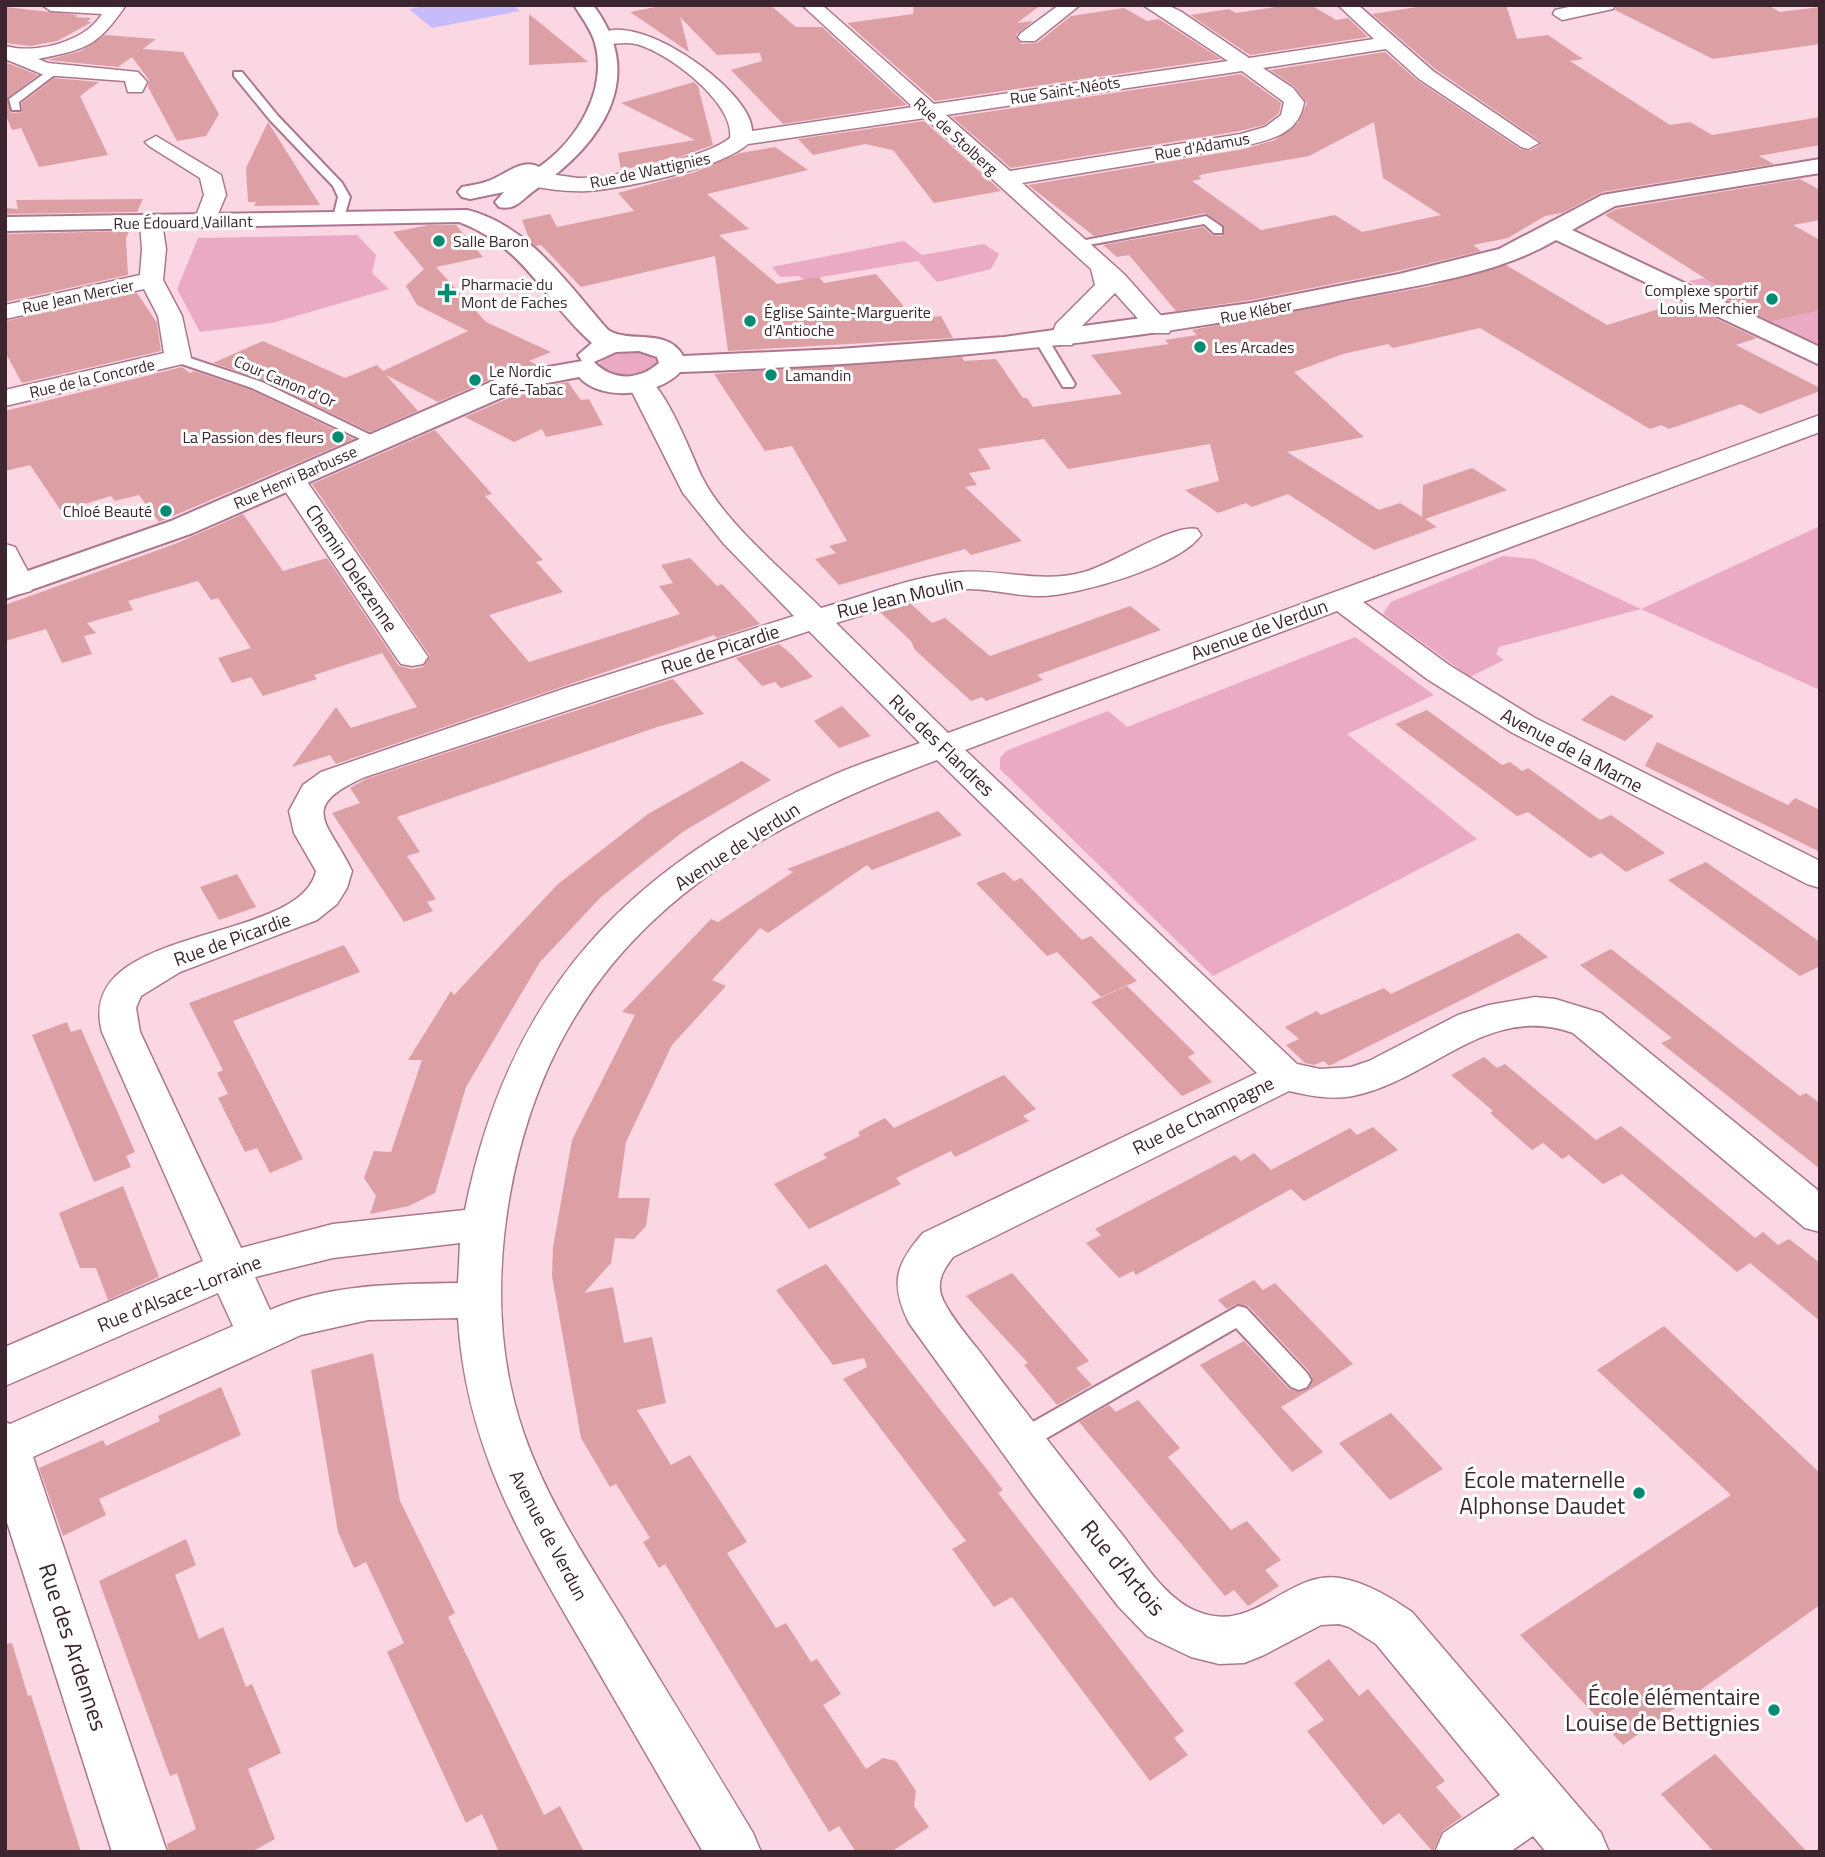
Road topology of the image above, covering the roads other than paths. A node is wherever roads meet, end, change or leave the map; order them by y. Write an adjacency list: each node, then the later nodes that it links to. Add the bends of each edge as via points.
1 (51, 5): 8 (street)
2 (583, 5): 11 (street, Rue de Wattignies)
3 (811, 5): 19 (street, Rue de Stolberg)
4 (1071, 5): 10 (street)
5 (1152, 5): 14 (street, Rue d'Adamus)
6 (1348, 5): 12 (street)
7 (1606, 5): 9 (street)
8 (115, 7): 13 (street, via 99,30 83,39)
9 (1562, 14)
10 (1028, 37)
11 (605, 38): 20 (street, Rue de Wattignies, via 610,61 608,85); 21 (street, via 644,40 714,86 736,113)
12 (1389, 43): 14 (street, Rue Saint-Néots); 23 (street, via 1430,78)
13 (9, 56): 15 (street)
14 (1245, 63): 19 (street, Rue Saint-Néots); 25 (street, Rue d'Adamus, via 1294,102 1291,118 1272,131 1244,140)
15 (56, 70): 17 (street, via 131,76 137,82); 18 (lane, via 13,100)
16 (238, 74): 29 (lane, via 338,185)
17 (135, 88)
18 (16, 108)
19 (929, 111): 21 (street, Rue Saint-Néots); 25 (street, Rue de Stolberg)
20 (587, 127): 26 (street, Rue de Wattignies, via 566,157); 28 (street, Rue de Wattignies, via 557,152)
21 (741, 139): 26 (street, Rue de Wattignies, via 717,156 601,183)
22 (156, 142): 30 (street, via 210,175 215,195)
23 (1528, 143)
24 (1820, 166): 34 (street, Rue Kléber, via 1610,200 1579,212)
25 (1004, 179): 36 (street, Rue de Stolberg)
26 (535, 180): 27 (street, Rue de Wattignies)
27 (505, 205): 28 (street, via 485,216); 35 (street, via 501,218)
28 (460, 206): 29 (street, Rue Édouard Vaillant); 35 (street, Rue Édouard Vaillant)
29 (350, 218): 30 (street, Rue Édouard Vaillant)
30 (205, 221): 31 (street, Rue Édouard Vaillant)
31 (151, 223): 32 (street, Rue Édouard Vaillant); 38 (street)
32 (5, 224)
33 (1218, 230): 36 (lane, via 1206,220)
34 (1554, 230): 40 (street, Rue Kléber, via 1525,248 1492,258 1335,295); 43 (street)
35 (509, 237): 42 (street, Rue Édouard Vaillant, via 599,336)
36 (1077, 243): 37 (street, Rue de Stolberg)
37 (1102, 266): 40 (street, Rue de Stolberg); 41 (street, via 1107,287)
38 (151, 280): 39 (street, Rue Jean Mercier); 44 (street, Rue Jean Mercier, via 170,316)
39 (5, 312)
40 (1160, 328): 41 (street, Rue Kléber)
41 (1053, 341): 45 (street, Rue Kléber, via 900,354); 48 (lane)
42 (613, 345): 45 (street, via 659,347 671,355); 46 (street, via 591,355)
43 (1820, 357)
44 (178, 358): 49 (street, Rue de la Concorde); 51 (lane, Cour Canon d'Or, via 257,386)
45 (673, 364): 47 (street, via 659,377)
46 (585, 368): 47 (street, via 604,381); 51 (street, Rue Henri Barbusse, via 519,380)
47 (640, 382): 57 (street, Rue des Flandres, via 677,458 711,512)
48 (1068, 384)
49 (5, 398)
50 (1820, 423): 56 (street, Avenue de Verdun)
51 (376, 441): 52 (street, Rue Henri Barbusse)
52 (291, 479): 55 (street, Rue Henri Barbusse, via 147,541); 58 (street, Chemin Delezenne)
53 (1187, 536): 57 (street, Rue Jean Moulin, via 1114,573 1075,584 1039,587 957,581)
54 (5, 553): 55 (street)
55 (13, 588)
56 (1340, 599): 59 (street, Avenue de Verdun); 60 (street, Avenue de la Marne, via 1438,672 1523,725)
57 (813, 619): 59 (street, Rue des Flandres); 65 (street, Rue de Picardie, via 334,778 307,804 310,831 334,871 329,891 319,902 287,920 153,968 125,988 116,1012 121,1032)
58 (412, 657)
59 (943, 745): 61 (street, Rue des Flandres); 63 (street, Avenue de Verdun, via 844,783 746,835 660,895 616,934 573,990 513,1102 492,1169)
60 (1820, 876)
61 (1285, 1076): 62 (street, Rue de Champagne, via 1307,1084 1358,1082 1480,1022 1506,1013 1558,1012 1587,1023); 64 (street, Rue de Champagne)
62 (1820, 1216)
63 (485, 1224): 65 (street, Rue d'Alsace-Lorraine, via 333,1241); 66 (street, Avenue de Verdun)
64 (938, 1245): 70 (street, Rue d'Artois, via 918,1278 917,1293)
65 (228, 1269): 67 (street, Rue de Picardie); 68 (street, Rue d'Alsace-Lorraine)
66 (481, 1300): 67 (street, via 368,1302 323,1310); 74 (street, Avenue de Verdun, via 495,1411 519,1481 564,1568)
67 (258, 1333): 71 (street)
68 (5, 1367)
69 (1299, 1380): 70 (lane, via 1238,1315)
70 (1019, 1442): 72 (street, Rue d'Artois, via 1167,1621 1194,1635 1222,1640 1250,1637 1324,1601 1347,1601 1372,1611 1394,1628)
71 (6, 1444): 73 (street, Rue des Ardennes)
72 (1538, 1801): 75 (street); 76 (street, Rue d'Artois)
73 (140, 1852)
74 (734, 1852)
75 (1462, 1852)
76 (1582, 1852)

